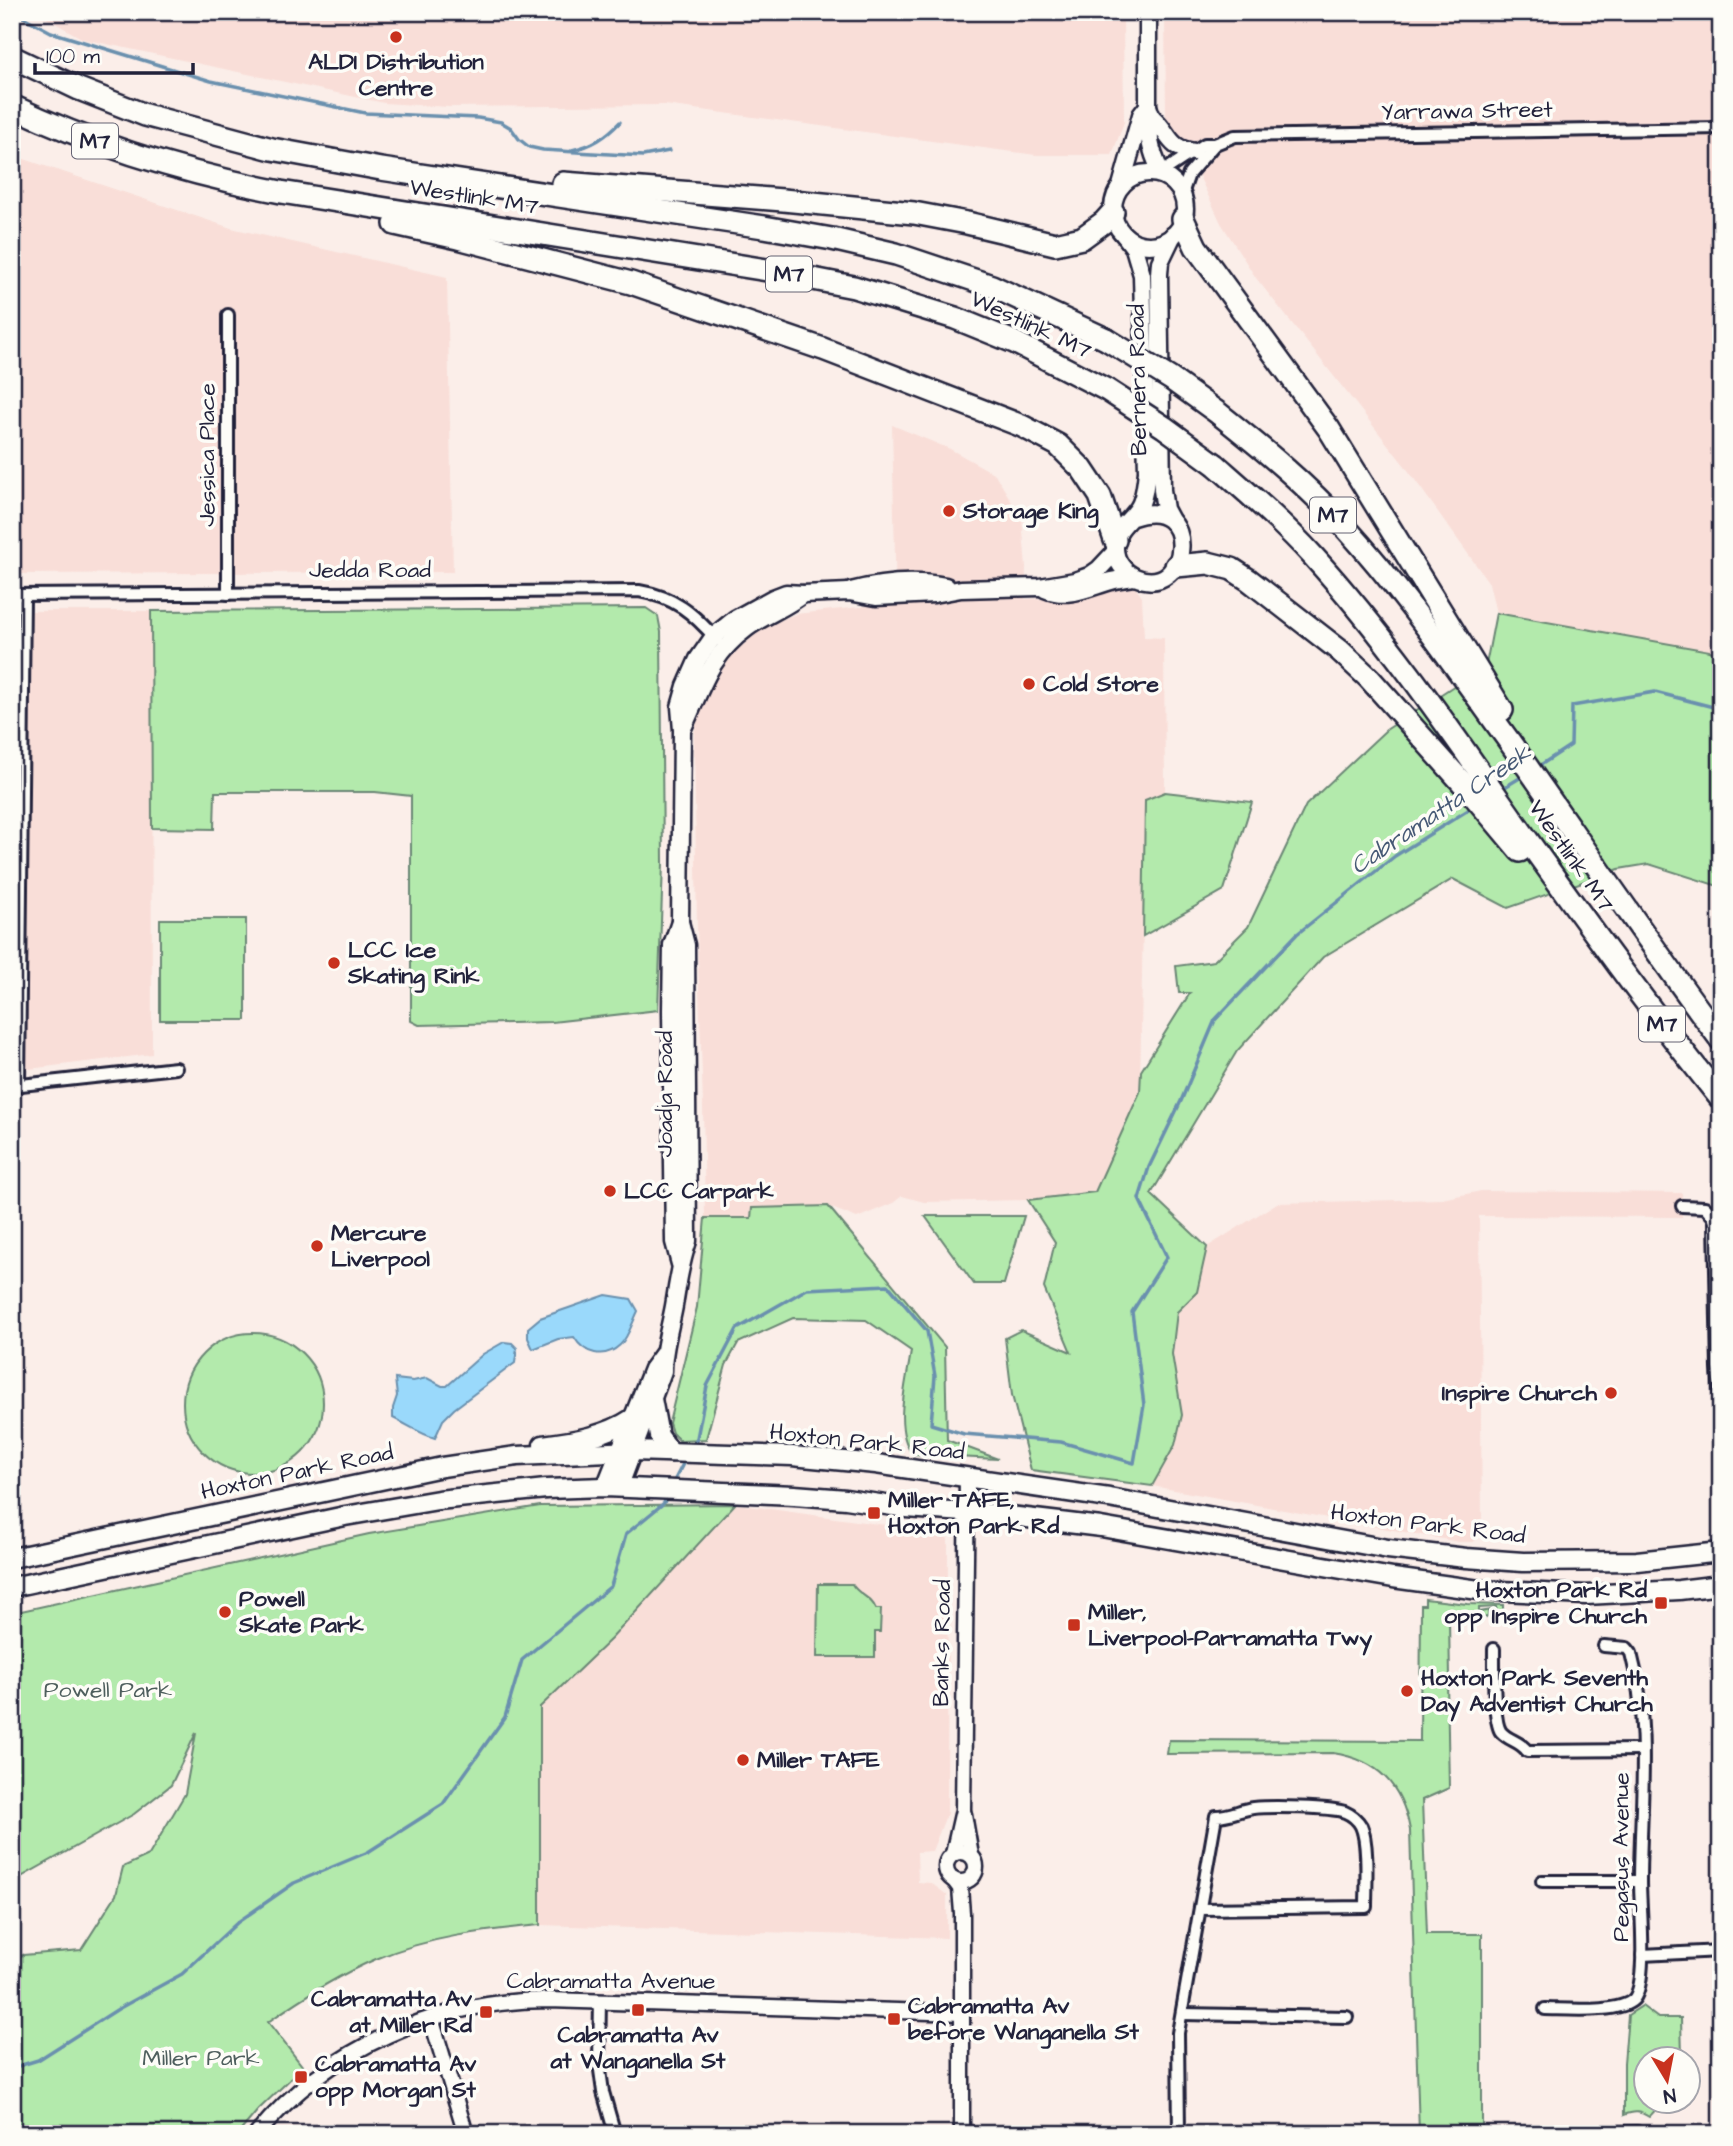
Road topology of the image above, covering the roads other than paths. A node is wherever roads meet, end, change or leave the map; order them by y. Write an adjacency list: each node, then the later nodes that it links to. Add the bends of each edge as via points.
1 (1148, 12): 5 (main road)
2 (12, 57): 3 (highway, Westlink M7 / M7)
3 (91, 94): 13 (highway, via 294,144 399,164 510,179 879,209 1055,244 1082,238); 25 (highway, Westlink M7 / M7, bridge, via 145,115 272,149 764,226 883,251 992,286 1106,339 1218,413 1302,484)
4 (12, 106): 9 (highway, Westlink M7 / M7, via 90,140)
5 (1151, 112): 8 (main road, via 1172,144); 10 (main road, via 1150,142); 11 (main road, via 1141,116)
6 (1721, 128): 7 (street, Yarrawa Street, via 1235,136)
7 (1215, 144): 8 (street, Yarrawa Street, via 1205,144); 12 (street, via 1189,174)
8 (1194, 152): 10 (street, Yarrawa Street)
9 (180, 170): 19 (highway, via 247,194 458,237 631,284 823,349 1021,426 1058,445 1082,469 1105,508); 27 (highway, Westlink M7 / M7, bridge, via 281,192 854,287 955,318 1014,342 1107,390 1216,465 1311,555 1396,658)
10 (1162, 175): 11 (main road, via 1140,174); 12 (main road)
11 (1121, 186): 13 (main road)
12 (1182, 194): 14 (main road, via 1185,207)
13 (1113, 212): 15 (main road)
14 (1178, 227): 15 (main road, via 1164,241 1144,244); 18 (main road, Bernera Road, via 1160,262 1159,301 1162,491); 25 (highway, via 1329,429)
15 (1125, 236): 17 (main road, Bernera Road, via 1141,266 1143,301 1147,471 1141,503)
16 (228, 315): 23 (street, Jessica Place)
17 (1133, 517): 18 (main road, via 1154,513); 19 (main road, via 1121,526)
18 (1174, 524): 20 (main road, via 1182,544)
19 (1115, 546): 21 (main road, via 1121,567); 22 (main road, via 1088,576)
20 (1176, 566): 21 (main road, via 1156,579); 27 (highway, via 1208,563 1232,569 1339,650 1468,789)
21 (1134, 577): 22 (main road, via 1078,592 1056,593)
22 (1040, 587): 26 (main road, via 961,589 914,583 803,594)
23 (228, 594): 24 (street, Jedda Road); 26 (street, Jedda Road, via 639,591 674,601)
24 (18, 595): 30 (street)
25 (1440, 628): 28 (highway, Westlink M7 / M7, via 1592,858)
26 (719, 642): 33 (main road, Joadja Road, via 682,730 680,922 687,945 688,1241)
27 (1604, 948): 31 (highway, Westlink M7 / M7)
28 (1721, 1040)
29 (176, 1068): 30 (street)
30 (15, 1086)
31 (1721, 1099)
32 (1682, 1206): 35 (street, via 1705,1207 1716,1223)
33 (663, 1354): 34 (main road, Joadja Road, via 663,1371); 36 (main road, Joadja Road, via 652,1369)
34 (652, 1399): 37 (main road, via 659,1436); 38 (main road, Joadja Road)
35 (1721, 1404)
36 (633, 1418): 38 (main road, Joadja Road); 39 (main road, via 596,1436)
37 (668, 1451): 38 (main road, Hoxton Park Road); 40 (main road, Hoxton Park Road, via 792,1456)
38 (626, 1452): 39 (main road, Hoxton Park Road); 41 (main road, Joadja Road)
39 (464, 1463): 44 (main road, Hoxton Park Road)
40 (967, 1476): 42 (street, Banks Road); 43 (main road, Hoxton Park Road, via 1388,1549 1466,1558 1625,1561)
41 (612, 1488): 42 (main road, via 833,1498); 46 (main road, via 546,1489 438,1500)
42 (965, 1511): 45 (main road, via 1101,1527 1479,1590 1586,1595); 50 (street, Banks Road)
43 (1721, 1552)
44 (12, 1558)
45 (1721, 1585)
46 (12, 1587)
47 (1604, 1646): 49 (street, Pegasus Avenue, via 1627,1648 1631,1653)
48 (1494, 1649): 49 (street, via 1499,1730 1527,1751)
49 (1642, 1750): 55 (street, Pegasus Avenue)
50 (963, 1810): 51 (street, Banks Road); 52 (street, Banks Road)
51 (953, 1854): 52 (street); 53 (street, via 946,1869 949,1876)
52 (971, 1855): 53 (street, via 974,1875)
53 (961, 1880): 61 (street)
54 (1542, 1881): 55 (street)
55 (1640, 1881): 58 (street, Pegasus Avenue)
56 (1200, 1909): 56 (street, via 1366,1908 1362,1828 1355,1818 1330,1809 1252,1808 1216,1816); 62 (street)
57 (1721, 1951): 58 (street)
58 (1642, 1955): 60 (street, Pegasus Avenue, via 1637,1993 1626,2005)
59 (600, 2001): 61 (street, Cabramatta Avenue); 64 (street, Cabramatta Avenue, via 507,2001); 68 (street, via 599,2063)
60 (1545, 2009)
61 (962, 2013): 69 (street)
62 (1182, 2014): 63 (street); 70 (street, via 1178,2034)
63 (1347, 2017)
64 (432, 2018): 65 (street, Cabramatta Avenue, via 346,2056 278,2110); 67 (street)
65 (262, 2132)
66 (1637, 2132): 71 (street)
67 (466, 2134)
68 (615, 2134)
69 (962, 2134)
70 (1180, 2134)
71 (1543, 2134)

